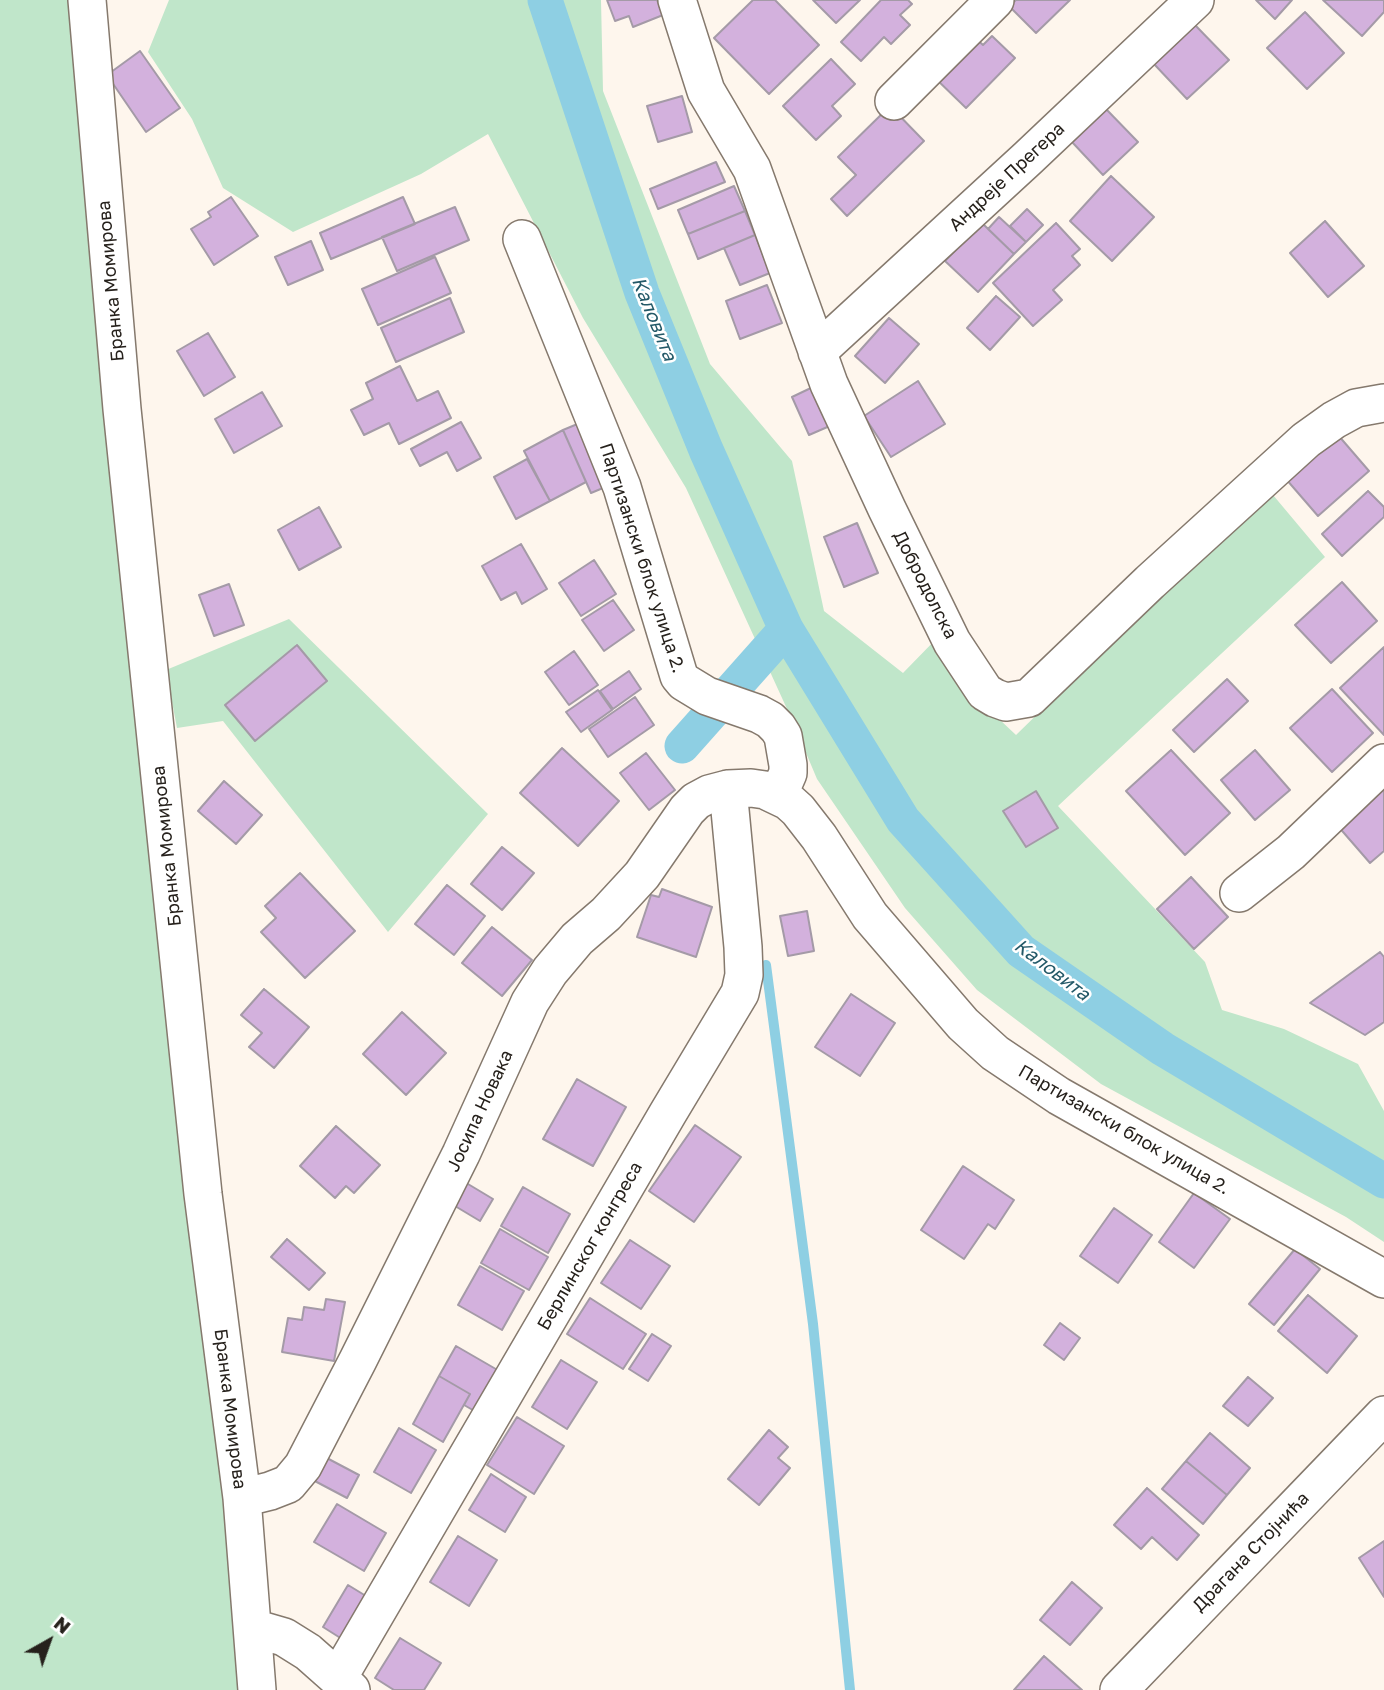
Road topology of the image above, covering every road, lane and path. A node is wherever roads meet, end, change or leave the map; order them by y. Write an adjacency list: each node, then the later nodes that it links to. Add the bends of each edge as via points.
1 (87, 0): 15 (street, Бранка Момирова, via 126,450 203,1194)
2 (995, 0): 5 (street)
3 (1195, 0): 7 (street, Андреје Прегера)
4 (684, 4): 7 (street, Добродолска, via 706,91 752,169)
5 (894, 101)
6 (522, 239): 11 (street, Партизански блок улица 2., via 622,487 678,672 684,682 707,696 770,720 783,736 788,774)
7 (817, 352): 8 (street, Добродолска, via 952,642 985,692 1006,702 1029,698 1046,684 1306,440 1356,408)
8 (1384, 403)
9 (1384, 763): 12 (street, via 1291,852)
10 (728, 789): 11 (street, Јосипа Новака, via 751,788); 15 (street, Јосипа Новака, via 709,794 687,810 642,875 550,971 530,1002 461,1154 303,1466 288,1483); 17 (street, Берлинског конгреса, via 743,947 740,993)
11 (778, 796): 13 (street, Партизански блок улица 2., via 807,820 878,926 963,1024 995,1052 1059,1096)
12 (1239, 893)
13 (1384, 1279)
14 (1384, 1415): 19 (street, Драгана Стојнића)
15 (242, 1498): 16 (street, Бранка Момирова)
16 (253, 1628): 17 (street, via 284,1637); 18 (street, Бранка Момирова)
17 (344, 1684)
18 (257, 1690)
19 (1119, 1690)

